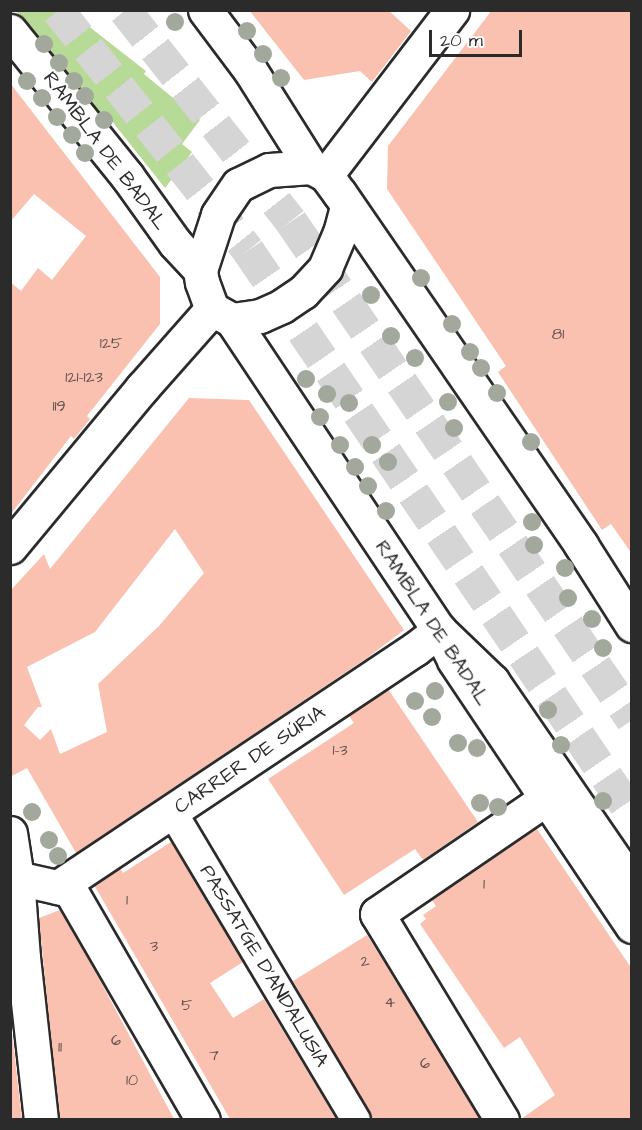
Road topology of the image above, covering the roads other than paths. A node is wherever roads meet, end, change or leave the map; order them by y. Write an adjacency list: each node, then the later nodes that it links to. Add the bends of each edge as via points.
1 (205, 10): 4 (street)
2 (452, 10): 4 (street)
3 (10, 31): 6 (street, RAMBLA DE BADAL)
4 (319, 171): 5 (street); 6 (street, via 269,170 238,185 218,214)
5 (347, 206): 7 (street, via 325,268 303,292 260,316); 9 (street)
6 (200, 270): 7 (street, RAMBLA DE BADAL, via 202,282)
7 (222, 315): 8 (street, via 142,387); 10 (street, RAMBLA DE BADAL)
8 (10, 547)
9 (632, 625)
10 (439, 630): 11 (street, RAMBLA DE BADAL, via 454,660); 12 (street, CARRER DE SÚRIA); 15 (street, via 492,681)
11 (547, 798): 17 (street, RAMBLA DE BADAL); 21 (street, via 377,914)
12 (172, 813): 16 (street, CARRER DE SÚRIA); 20 (street, PASSATGE D'ANDALUSIA)
13 (10, 833): 14 (street)
14 (17, 878): 16 (street); 18 (street)
15 (632, 885)
16 (58, 887): 19 (street, via 70,891)
17 (632, 926)
18 (41, 1119)
19 (202, 1119)
20 (356, 1119)
21 (502, 1119)

